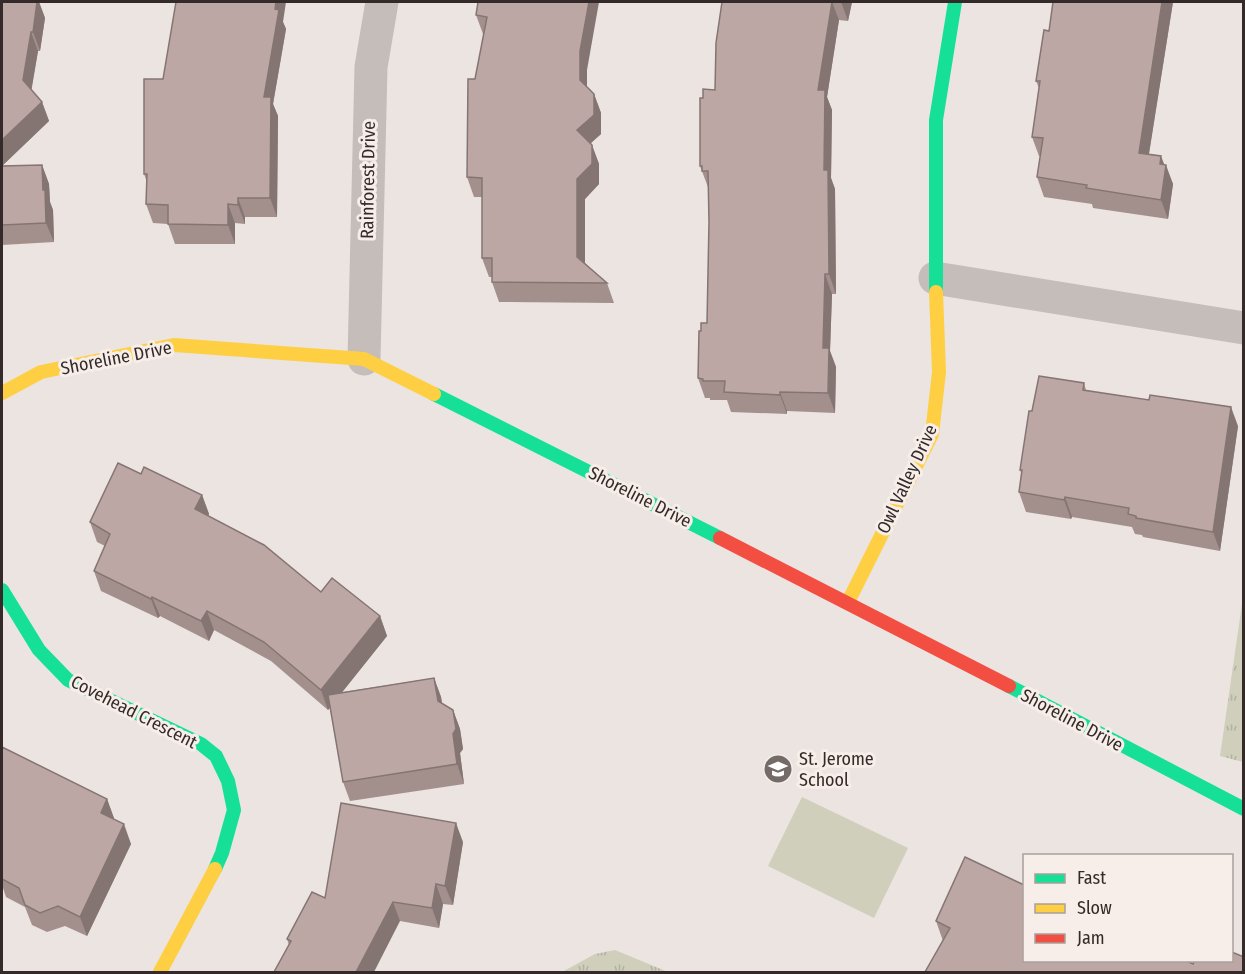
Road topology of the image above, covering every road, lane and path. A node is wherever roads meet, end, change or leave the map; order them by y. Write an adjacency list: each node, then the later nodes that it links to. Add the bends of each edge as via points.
1 (382, 2): 5 (street, Rainforest Drive, via 371,67)
2 (955, 2): 3 (street, Owl Valley Drive, via 936,120)
3 (935, 278): 4 (street); 8 (street, Owl Valley Drive, via 939,372 932,434)
4 (1244, 328)
5 (364, 359): 6 (street, Shoreline Drive, via 174,345 41,372); 8 (street, Shoreline Drive)
6 (2, 393)
7 (2, 590): 10 (street, Covehead Crescent, via 31,640 55,670 68,680 201,744 216,756 228,781 234,810 222,853)
8 (848, 602): 9 (street, Shoreline Drive)
9 (1244, 809)
10 (160, 972)

